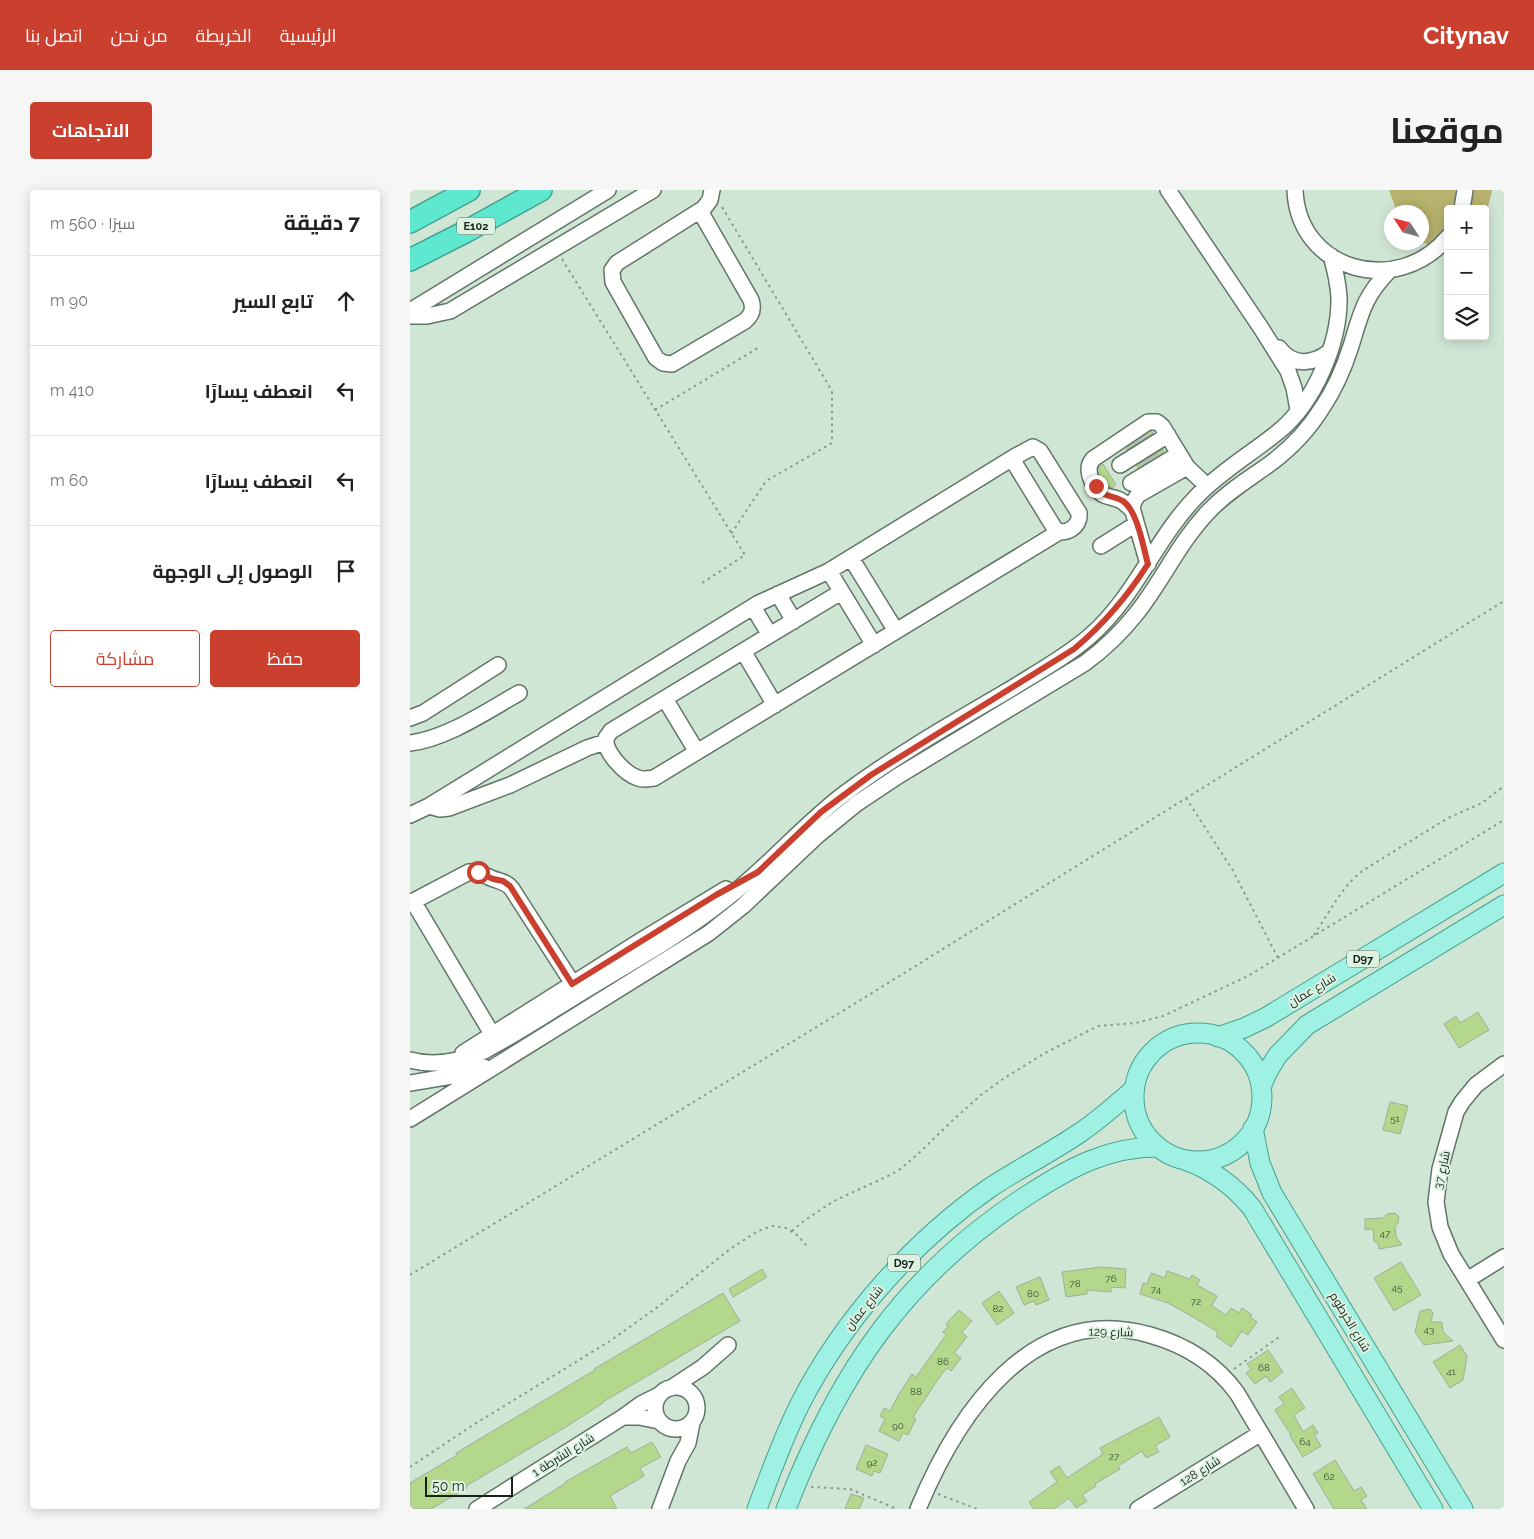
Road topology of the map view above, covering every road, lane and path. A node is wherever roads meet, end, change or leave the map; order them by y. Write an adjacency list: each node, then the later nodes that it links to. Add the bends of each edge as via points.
1 (541, 190): 17 (highway, E102)
2 (608, 190): 19 (street)
3 (653, 190): 15 (street)
4 (712, 190): 12 (street, via 707,204)
5 (1168, 190): 21 (street)
6 (1295, 190): 16 (street, via 1297,207 1306,229)
7 (1465, 190): 9 (street)
8 (462, 194): 11 (highway); 13 (highway, E102)
9 (1463, 205)
10 (722, 207): 37 (path, via 832,391 832,443 766,481)
11 (410, 210)
12 (700, 211): 12 (street, via 612,270 613,282 656,358 663,363 672,364 745,321 753,309 751,300)
13 (410, 222)
14 (1444, 241): 18 (street, via 1422,260)
15 (555, 248): 20 (street, via 450,311); 24 (path)
16 (1330, 256): 18 (street, via 1364,270); 23 (street, via 1339,300)
17 (410, 260)
18 (1390, 270): 74 (street, via 1365,302 1339,378 1313,421 1282,454 1204,516 1137,613 1105,647 1085,663 856,804 709,933)
19 (410, 310)
20 (410, 316)
21 (1261, 328): 23 (street, via 1292,360 1313,361); 25 (street, via 1288,371)
22 (758, 348): 24 (path)
23 (1329, 352): 25 (street, via 1319,377)
24 (655, 410): 37 (path)
25 (1298, 410): 33 (street, via 1280,431)
26 (1168, 435): 28 (street); 28 (street, via 1162,426 1148,422); 29 (street)
27 (1110, 447): 28 (street); 31 (street); 35 (street, via 1091,462 1089,475 1100,493 1120,500)
28 (1145, 450): 29 (street); 31 (street); 34 (street)
29 (1179, 454): 32 (street)
30 (1016, 456): 36 (street, via 1016,466); 36 (street, via 1033,447 1038,449 1079,514 1077,525); 39 (street)
31 (1120, 465): 34 (street)
32 (1187, 467): 33 (street); 34 (street)
33 (1207, 486): 40 (street, via 1171,528)
34 (1135, 489): 35 (street)
35 (1134, 518): 38 (street); 40 (street)
36 (1059, 532): 48 (street)
37 (731, 534): 42 (path, via 745,555)
38 (1101, 546)
39 (852, 558): 41 (street); 48 (street)
40 (1148, 564): 65 (street, via 1114,612 1081,643 871,775 821,812)
41 (829, 572): 43 (street); 44 (street)
42 (698, 585)
43 (842, 592): 47 (street); 50 (street)
44 (778, 594): 46 (street); 47 (street)
45 (1504, 601): 61 (path)
46 (753, 607): 49 (street); 62 (street)
47 (794, 621): 49 (street)
48 (896, 631): 50 (street)
49 (770, 635): 51 (street)
50 (874, 645): 55 (street)
51 (743, 651): 54 (street); 55 (street)
52 (498, 665): 56 (street)
53 (519, 693): 58 (street, via 442,735)
54 (665, 698): 57 (street, via 611,731); 59 (street)
55 (774, 705): 59 (street)
56 (410, 718)
57 (605, 742): 59 (street, via 607,751 630,775 642,779 654,778); 62 (street, via 510,786 449,808)
58 (410, 743)
59 (697, 752)
60 (1504, 786): 69 (path, via 1482,803 1448,818 1362,871 1337,899)
61 (1186, 798): 70 (path, via 1232,869); 88 (path)
62 (429, 806): 63 (street)
63 (410, 815)
64 (1504, 820): 69 (path)
65 (758, 872): 71 (street); 76 (street, via 724,901 653,950 494,1046)
66 (1504, 873): 73 (main road, شارع عمان / D97, via 1265,1018)
67 (411, 902): 71 (street, via 469,872 503,881 512,889); 72 (street)
68 (1504, 905): 79 (main road, D97, via 1307,1025 1277,1056)
69 (1312, 937): 70 (path)
70 (1278, 958): 85 (path, via 1248,976 1163,1016 1136,1023 1098,1026 1052,1049 981,1096 898,1170 834,1201)
71 (572, 984): 72 (street)
72 (492, 1034): 76 (street)
73 (1218, 1037): 79 (main road, via 1236,1046 1250,1061); 80 (main road, via 1186,1034 1157,1048 1138,1074)
74 (509, 1056): 78 (street, via 460,1074); 81 (street)
75 (410, 1060): 76 (street, via 430,1063)
76 (452, 1061)
77 (1504, 1064): 89 (street, شارع 37, via 1476,1085 1456,1112 1438,1180 1436,1202 1440,1227)
78 (410, 1083)
79 (1261, 1087): 82 (main road, via 1259,1115)
80 (1134, 1089): 83 (main road, via 1138,1121); 108 (main road, شارع عمان / D97, via 1082,1132 967,1206 921,1245 880,1288 844,1332 813,1380 788,1430)
81 (410, 1119)
82 (1253, 1128): 84 (main road, via 1244,1141 1217,1158); 115 (main road, شارع الخرطوم, via 1260,1163 1272,1192)
83 (1157, 1146): 84 (main road); 103 (main road, شارع عمان / D97, via 1124,1149 1075,1166 1012,1204 946,1257 904,1300 868,1346 837,1396)
84 (1185, 1160): 114 (main road, شارع الخرطوم, via 1222,1179 1252,1208)
85 (792, 1231): 86 (path); 102 (path, via 772,1226 744,1240 616,1337)
86 (806, 1244)
87 (1504, 1257): 89 (street)
88 (410, 1275)
89 (1467, 1280): 91 (street, شارع 37)
90 (1282, 1335): 94 (path)
91 (1504, 1340)
92 (728, 1345): 93 (street, شارع الشرطة 1)
93 (703, 1367): 95 (street, شارع الشرطة 1); 96 (street)
94 (1224, 1376): 100 (street, شارع 129); 104 (street, شارع 129, via 1189,1350 1144,1333 1099,1330 1056,1338 1004,1372 949,1447)
95 (665, 1392): 96 (street, via 683,1388); 97 (street, شارع الشرطة 1); 99 (street, via 657,1399 655,1411)
96 (693, 1394): 98 (street, via 698,1412)
97 (623, 1417): 99 (street, via 639,1417); 106 (street, شارع الشرطة 1)
98 (692, 1423): 99 (street, via 682,1429); 101 (street, via 688,1443)
99 (664, 1425): 101 (street, via 675,1444)
100 (1261, 1433): 105 (street, شارع 128); 113 (street, شارع 129)
101 (678, 1461): 107 (street)
102 (410, 1467)
103 (795, 1487): 109 (main road, شارع عمان / D97); 110 (path, via 850,1489)
104 (926, 1490): 111 (street, شارع 129); 112 (path)
105 (1143, 1508)
106 (476, 1509)
107 (660, 1509)
108 (757, 1509)
109 (786, 1509)
110 (898, 1509)
111 (918, 1509)
112 (977, 1509)
113 (1306, 1509)
114 (1433, 1509)
115 (1463, 1509)

